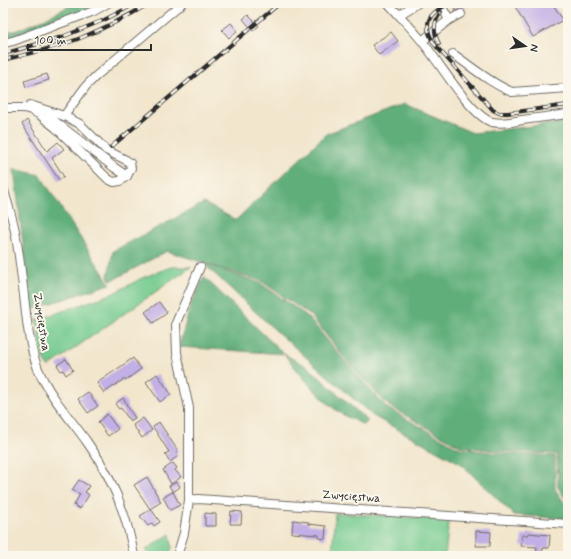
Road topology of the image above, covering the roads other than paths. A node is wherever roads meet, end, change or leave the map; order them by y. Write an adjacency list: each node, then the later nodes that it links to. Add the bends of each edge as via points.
1 (108, 3): 10 (street, via 94,11 13,41)
2 (182, 3): 16 (street, via 96,76)
3 (388, 3): 7 (street)
4 (418, 3): 7 (street)
5 (440, 3): 8 (street)
6 (461, 14): 8 (street)
7 (399, 15): 9 (street)
8 (449, 20): 9 (street)
9 (422, 41): 15 (street, via 456,88 486,120 508,122)
10 (3, 42)
11 (453, 54): 12 (street, via 503,89 512,92)
12 (568, 88)
13 (30, 105): 14 (street); 16 (street); 17 (street, via 59,123)
14 (5, 109): 17 (street, via 32,110 56,128 108,179 120,182)
15 (568, 114)
16 (64, 116): 17 (street, via 80,124 106,150 130,163)
17 (127, 176)
18 (3, 187): 22 (street, Zwycięstwa, via 15,231 34,358 50,391 104,468 121,504)
19 (200, 267): 20 (street, via 176,323 176,353 189,408)
20 (189, 500): 21 (street, Zwycięstwa); 23 (street)
21 (568, 524)
22 (134, 556)
23 (178, 556)

